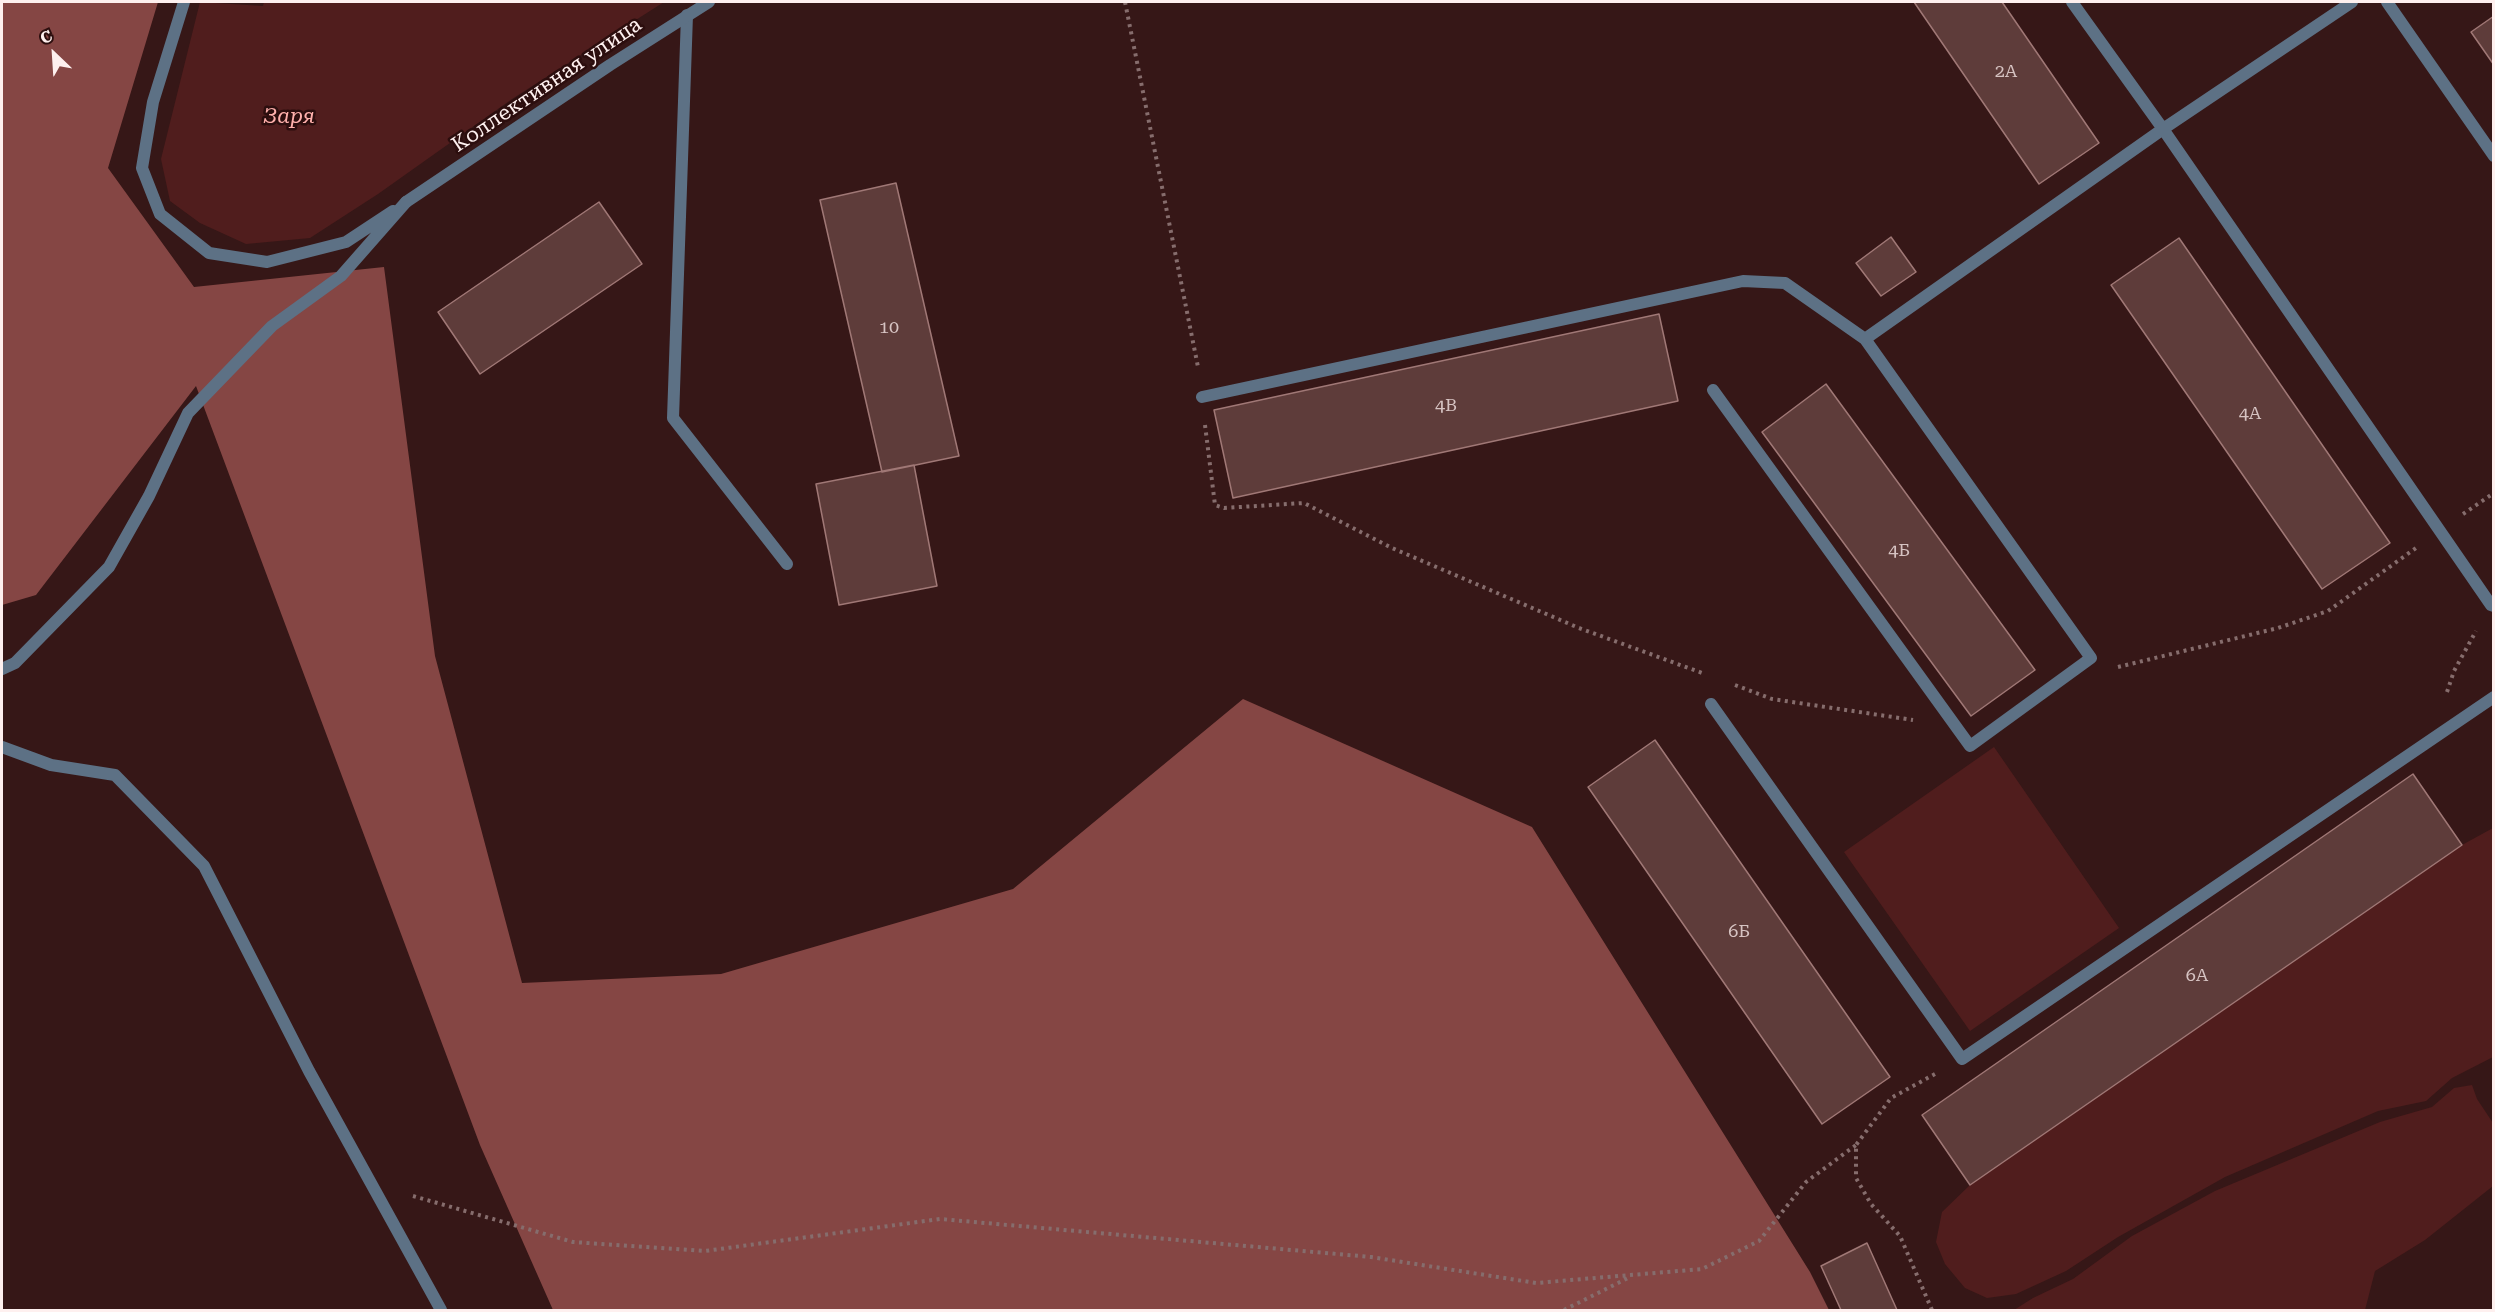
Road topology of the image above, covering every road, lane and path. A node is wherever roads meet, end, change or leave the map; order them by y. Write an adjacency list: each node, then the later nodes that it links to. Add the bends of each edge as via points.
1 (184, 2): 10 (street, Коллективная улица, via 153,102 142,168 160,214 209,253 267,262 346,242)
2 (709, 2): 7 (street, Коллективная улица)
3 (1125, 2): 13 (path)
4 (2072, 2): 8 (street)
5 (2352, 2): 8 (street)
6 (2387, 2): 9 (street)
7 (687, 15): 10 (street, Коллективная улица); 16 (street, via 673,418)
8 (2163, 129): 11 (street); 15 (street)
9 (2493, 156)
10 (406, 202): 19 (street, via 341,276 272,326 188,413 149,496 108,567 15,663)
11 (1865, 339): 12 (street, via 2091,658 1970,746); 13 (street, via 1785,283 1743,281)
12 (1713, 390)
13 (1202, 397): 20 (path, via 1215,505 1224,508 1304,503 1414,557 1579,628)
14 (2493, 493): 15 (path)
15 (2439, 531): 17 (street); 18 (path, via 2328,611 2278,628)
16 (787, 564)
17 (2492, 605): 25 (path, via 2454,671)
18 (2117, 667)
19 (2, 669)
20 (1708, 675)
21 (1729, 683): 24 (path, via 1772,699)
22 (2493, 698): 25 (street)
23 (1711, 704): 27 (street)
24 (1919, 721)
25 (2433, 739): 27 (street)
26 (2, 747): 29 (street, via 51,765 115,775 204,866)
27 (1962, 1059): 28 (path, via 1891,1098)
28 (1856, 1145): 30 (path, via 1806,1182 1760,1241 1702,1269); 33 (path, via 1856,1178 1871,1204 1900,1236)
29 (372, 1185): 30 (path, via 573,1242 705,1251 940,1219 1371,1257 1536,1283); 31 (street)
30 (1634, 1275): 32 (path)
31 (441, 1311)
32 (1564, 1311)
33 (1932, 1311)

